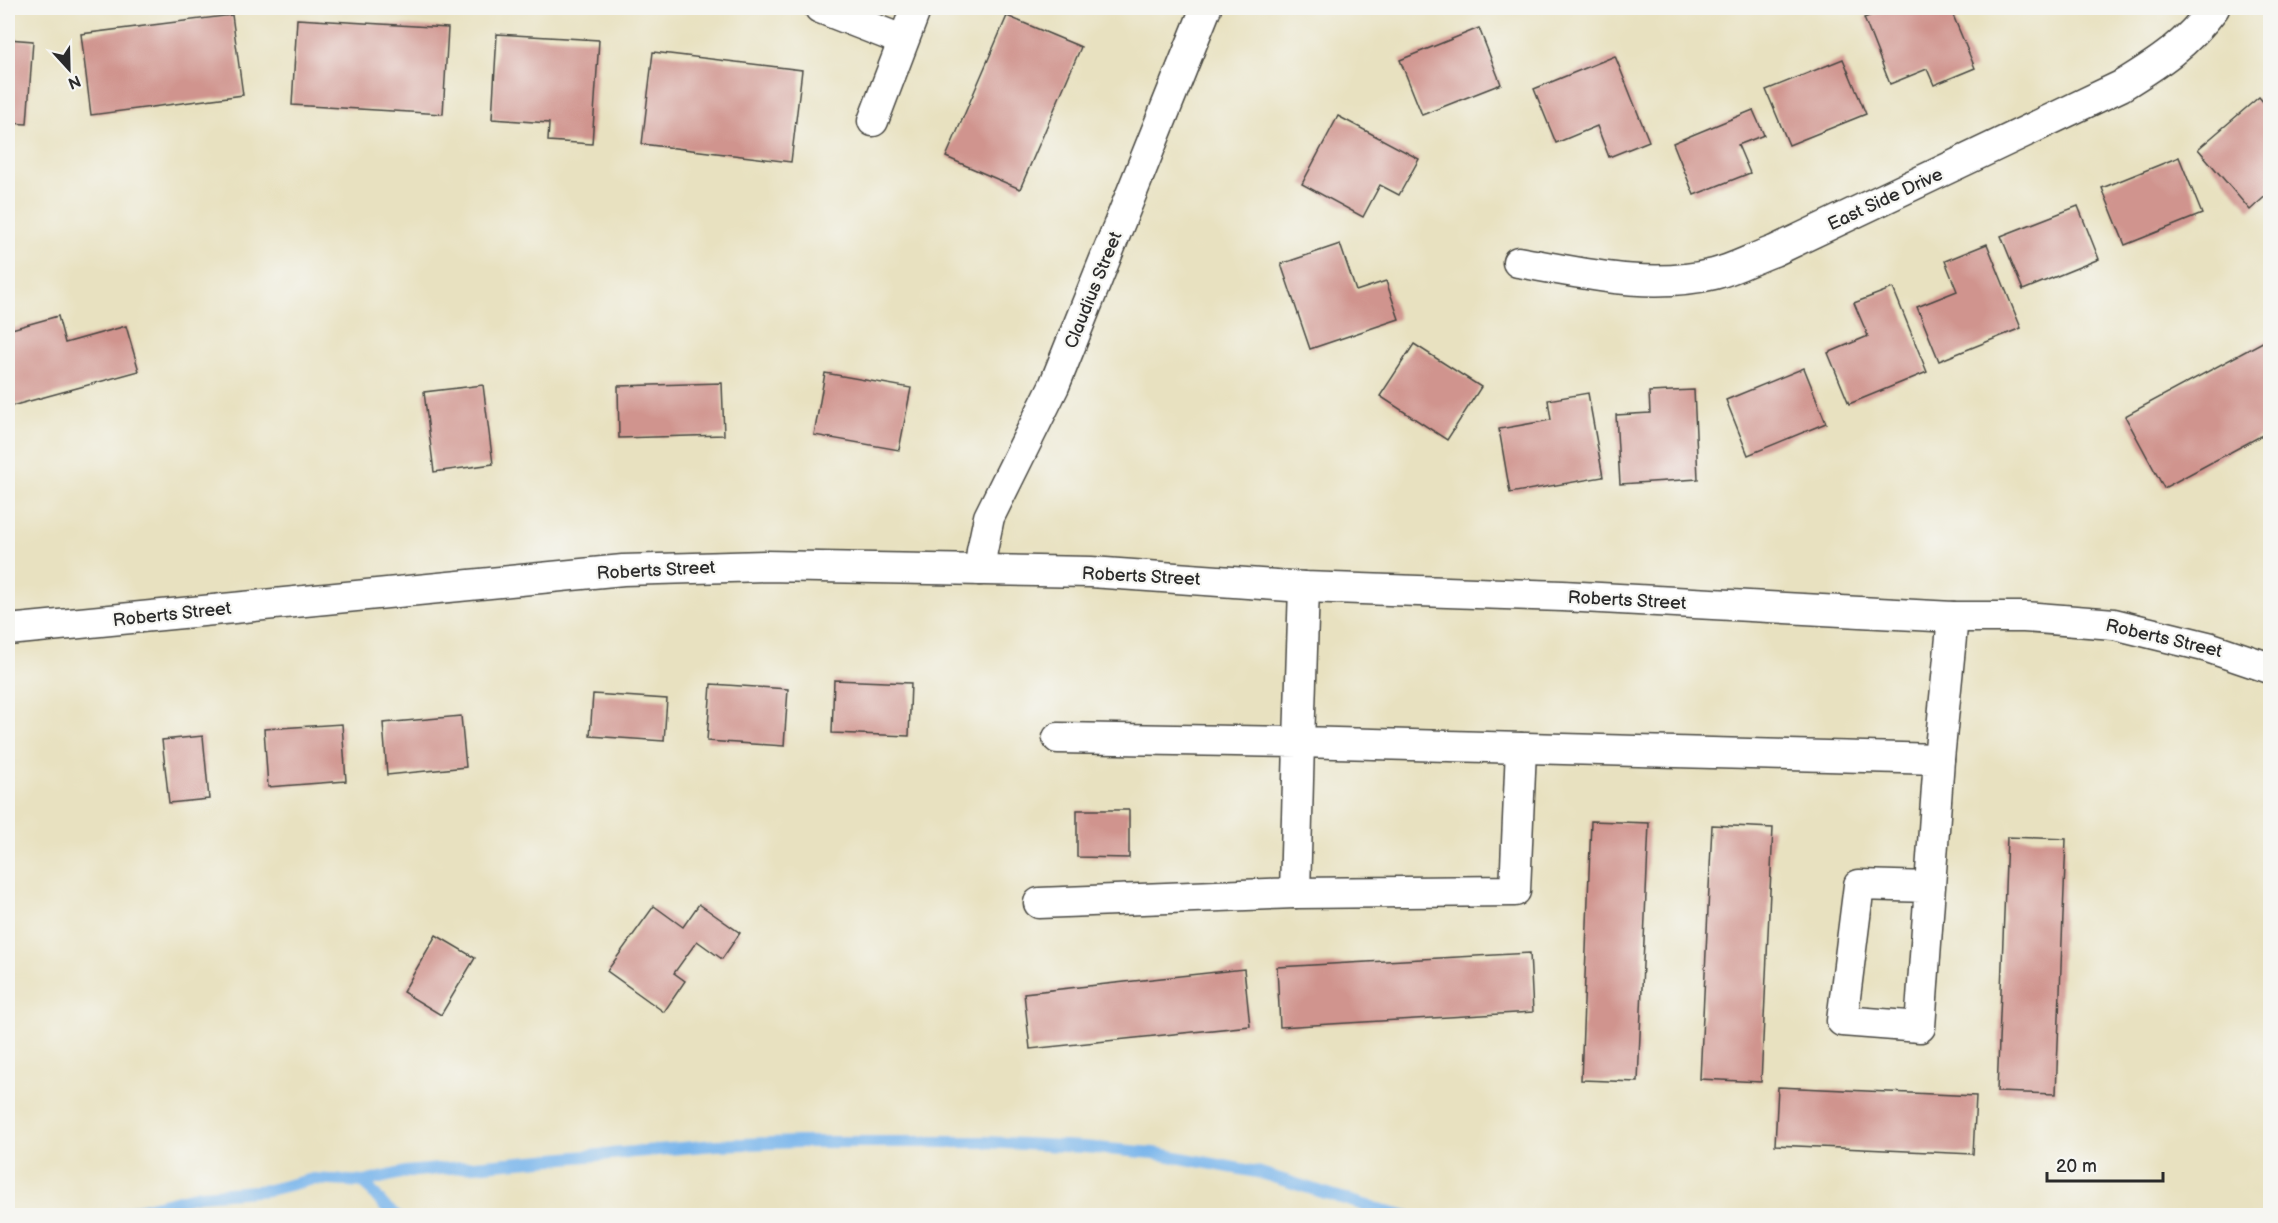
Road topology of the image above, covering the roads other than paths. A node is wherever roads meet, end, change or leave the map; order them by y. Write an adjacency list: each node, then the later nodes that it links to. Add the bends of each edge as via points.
1 (820, 8): 5 (street)
2 (916, 8): 5 (street)
3 (1206, 8): 8 (street, Claudius Street, via 1054,386 989,517)
4 (2214, 8): 7 (street, East Side Drive, via 2164,59 2121,86 1774,251 1714,274 1655,282)
5 (902, 40): 6 (street)
6 (873, 121)
7 (1518, 262)
8 (980, 570): 9 (street, Roberts Street, via 1091,572); 11 (street, Roberts Street, via 765,566 623,570)
9 (1304, 587): 10 (street, Roberts Street); 14 (street)
10 (1953, 616): 12 (street, Roberts Street, via 2114,624 2208,647); 16 (street)
11 (8, 630)
12 (2271, 668)
13 (1058, 738): 14 (street)
14 (1299, 742): 15 (street); 18 (street)
15 (1521, 748): 16 (street); 18 (street, via 1515,891)
16 (1939, 759): 17 (street)
17 (1930, 887): 17 (street, via 1920,1027 1842,1021 1858,885)
18 (1295, 893): 19 (street)
19 (1039, 903)

